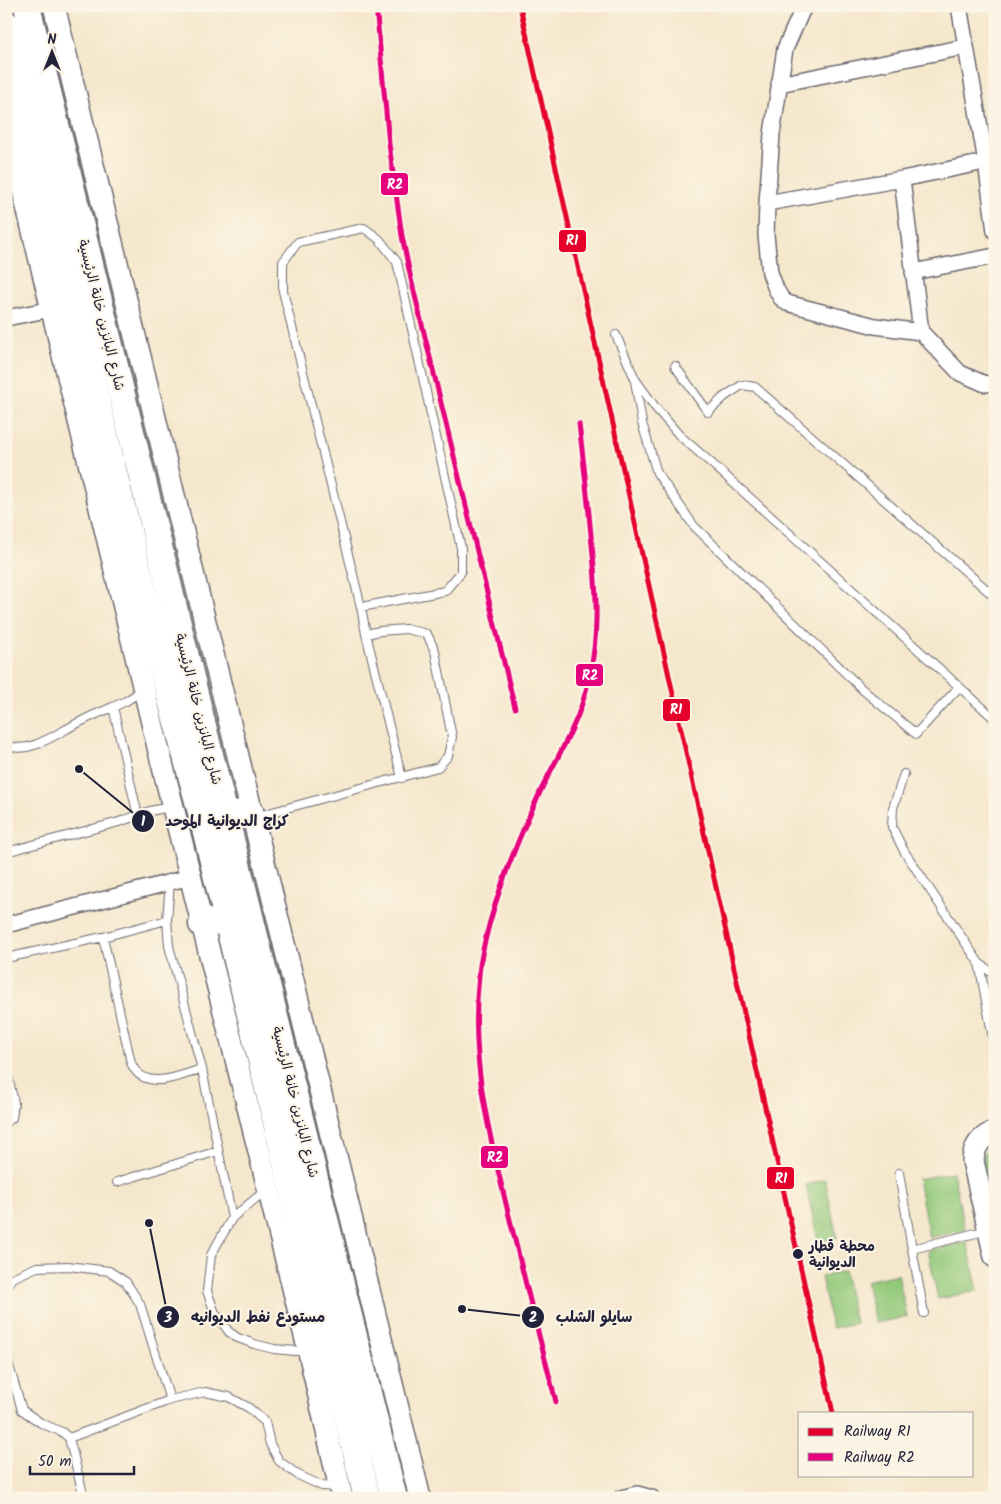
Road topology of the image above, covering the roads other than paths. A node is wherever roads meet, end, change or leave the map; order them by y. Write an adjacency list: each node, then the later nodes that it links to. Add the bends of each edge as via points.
1 (27, 6): 34 (highway, شارع البانزين خانة الرئيسية)
2 (54, 6): 34 (main road)
3 (804, 6): 7 (street, via 785,49)
4 (959, 6): 6 (street)
5 (6, 24): 22 (highway, شارع البانزين خانة الرئيسية)
6 (966, 47): 7 (street); 9 (street)
7 (778, 84): 11 (street)
8 (6, 120): 15 (main road)
9 (990, 161): 10 (street); 12 (street)
10 (902, 179): 11 (street); 14 (street)
11 (767, 203): 17 (street, via 770,274 781,298 787,303 875,326)
12 (995, 231)
13 (995, 256): 14 (street)
14 (913, 272): 17 (street)
15 (52, 309): 16 (street); 22 (main road)
16 (6, 318)
17 (921, 332): 21 (street, via 960,373 985,384)
18 (616, 335): 20 (lane)
19 (675, 366): 23 (lane, via 708,412 742,385 755,387)
20 (635, 379): 26 (lane, via 679,435); 26 (lane, via 642,423 657,473 694,526 863,690 916,734)
21 (995, 383)
22 (109, 497): 27 (main road); 38 (highway, شارع البانزين خانة الرئيسية)
23 (995, 597)
24 (361, 607): 24 (lane, via 283,291 283,262 298,242 364,228 379,239 397,262 461,548 461,572 445,591); 25 (lane)
25 (366, 634): 32 (lane); 32 (lane, via 406,629 427,634 435,651 452,737 448,756 438,767)
26 (959, 687): 29 (lane)
27 (144, 689): 28 (lane); 33 (main road)
28 (113, 707): 30 (lane, via 46,741 24,747); 35 (lane)
29 (995, 719)
30 (6, 744)
31 (904, 774): 44 (lane, via 893,808 892,827 904,851)
32 (402, 778): 34 (lane)
33 (173, 806): 35 (lane); 37 (main road)
34 (243, 815): 68 (highway, شارع البانزين خانة الرئيسية); 69 (main road)
35 (138, 816): 36 (lane)
36 (6, 852)
37 (180, 879): 39 (lane); 40 (main road); 41 (street)
38 (228, 919): 40 (highway); 67 (highway, شارع البانزين خانة الرئيسية)
39 (167, 920): 42 (lane); 48 (lane, via 169,946)
40 (202, 924): 54 (main road)
41 (6, 925)
42 (103, 937): 43 (lane); 48 (lane, via 131,1063 139,1075 163,1080)
43 (6, 958)
44 (979, 963): 45 (lane); 46 (lane)
45 (995, 975)
46 (995, 1049)
47 (6, 1068): 49 (lane, via 14,1103 12,1118)
48 (202, 1069): 51 (lane)
49 (6, 1122)
50 (995, 1132): 56 (main road, via 979,1142 972,1161)
51 (218, 1151): 53 (lane); 55 (lane)
52 (899, 1173): 57 (lane)
53 (117, 1182)
54 (268, 1188): 55 (lane); 61 (main road)
55 (232, 1218): 61 (lane, via 212,1255 207,1291 215,1313 229,1332 238,1338 274,1349)
56 (988, 1230): 57 (lane); 58 (main road)
57 (912, 1249): 60 (lane)
58 (995, 1257)
59 (6, 1288): 63 (lane, via 12,1278 37,1267 68,1266 109,1271 126,1282 140,1304)
60 (924, 1313)
61 (308, 1352): 65 (main road)
62 (6, 1356): 64 (lane, via 22,1410)
63 (170, 1400): 64 (lane); 65 (lane, via 205,1392 229,1397 265,1422 270,1444 279,1461 298,1475)
64 (69, 1438): 66 (lane)
65 (341, 1492)
66 (84, 1498)
67 (367, 1498)
68 (394, 1498)
69 (420, 1498)
70 (621, 1498): 71 (street, via 637,1494)
71 (652, 1498)

